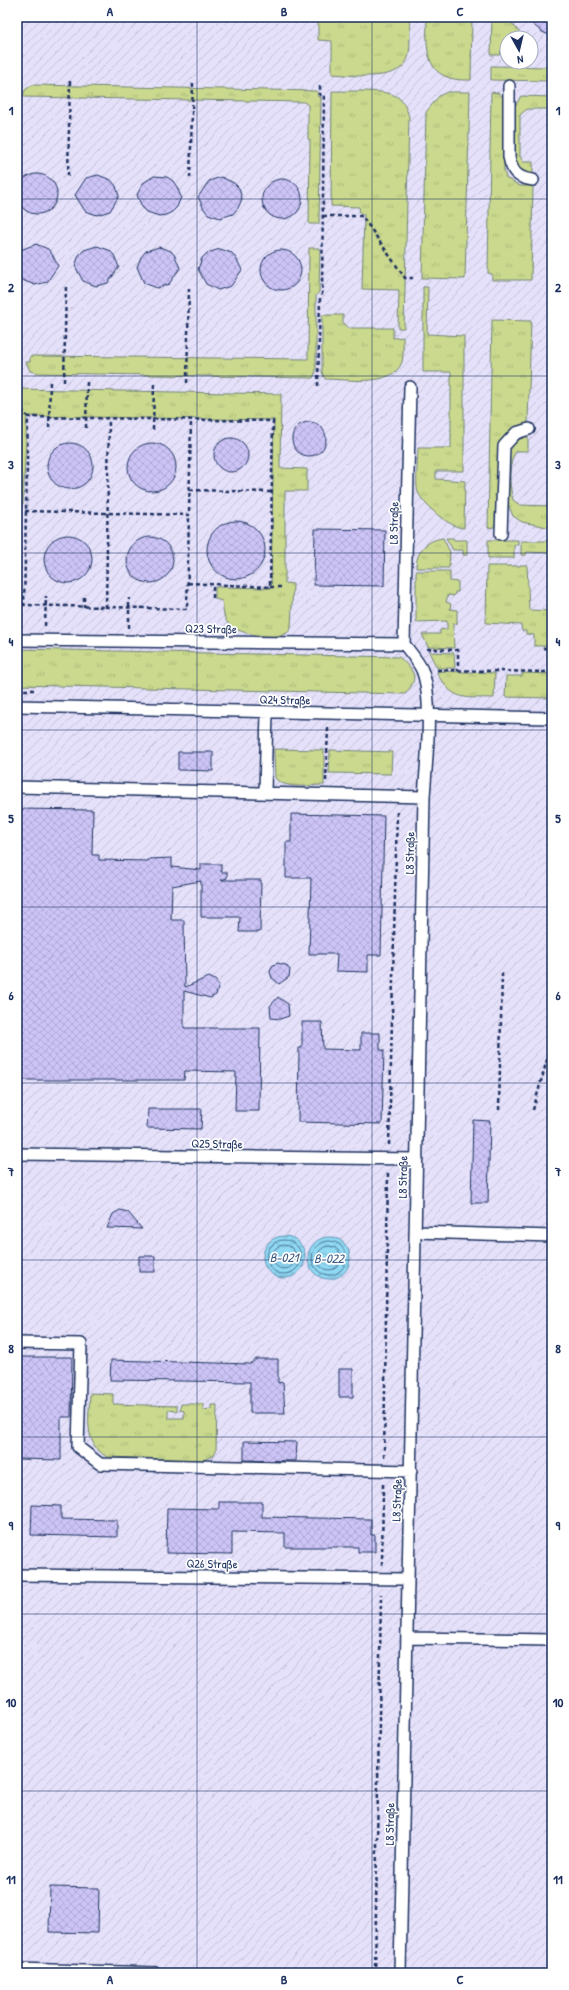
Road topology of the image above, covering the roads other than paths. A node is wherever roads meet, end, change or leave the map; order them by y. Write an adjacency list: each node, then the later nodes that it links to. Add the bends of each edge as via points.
1 (510, 86): 2 (lane, via 511,167 515,174)
2 (533, 180)
3 (410, 387): 7 (lane, L8 Straße)
4 (528, 429): 5 (lane, via 516,433 504,446)
5 (501, 534)
6 (17, 640): 7 (lane, Q23 Straße)
7 (406, 647): 10 (lane, L8 Straße, via 422,670)
8 (17, 706): 9 (lane, Q24 Straße)
9 (266, 712): 10 (lane, Q24 Straße); 13 (lane)
10 (428, 715): 11 (lane, Q24 Straße); 14 (lane, L8 Straße)
11 (552, 718)
12 (17, 787): 13 (lane)
13 (265, 792): 14 (lane)
14 (424, 797): 16 (lane, L8 Straße)
15 (17, 1154): 16 (lane, Q25 Straße)
16 (417, 1159): 17 (lane, L8 Straße)
17 (416, 1232): 18 (lane); 20 (lane, L8 Straße)
18 (552, 1236)
19 (17, 1343): 20 (lane, via 81,1344 78,1446 100,1464)
20 (410, 1471): 22 (lane, L8 Straße)
21 (17, 1575): 22 (lane, Q26 Straße)
22 (407, 1579): 23 (lane, L8 Straße)
23 (407, 1638): 24 (lane); 27 (lane, L8 Straße)
24 (552, 1640)
25 (17, 1969): 26 (lane)
26 (156, 1973)
27 (400, 1973)

